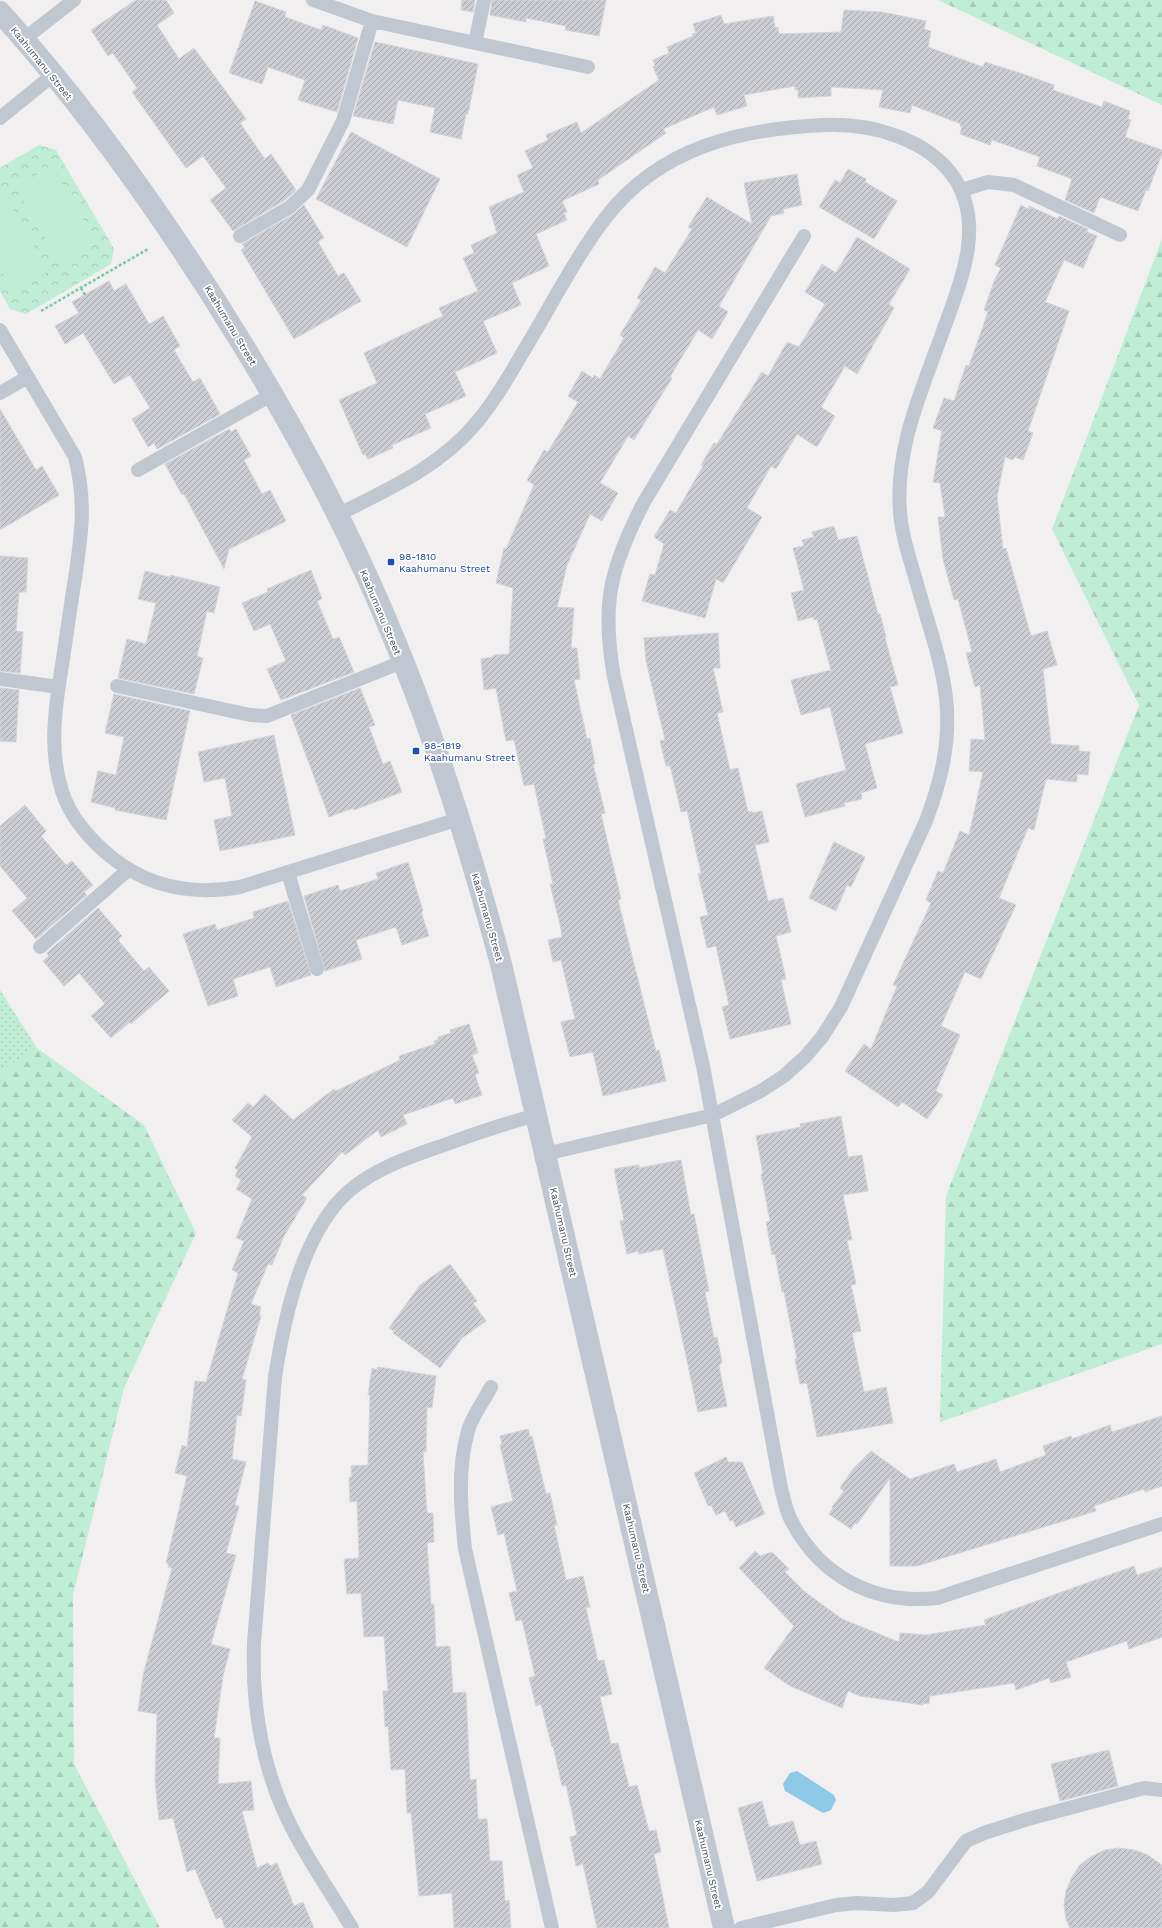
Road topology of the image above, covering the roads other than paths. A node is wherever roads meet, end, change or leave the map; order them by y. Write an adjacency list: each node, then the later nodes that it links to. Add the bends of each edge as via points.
1 (74, 0): 6 (lane)
2 (313, 0): 5 (lane)
3 (484, 0): 7 (lane)
4 (0, 12): 6 (street, Kaahumanu Street)
5 (372, 21): 7 (lane); 13 (lane, via 343,121 308,190 290,207)
6 (24, 39): 9 (street, Kaahumanu Street)
7 (475, 43): 8 (lane)
8 (588, 67)
9 (53, 75): 10 (lane); 18 (street, Kaahumanu Street, via 170,230)
10 (0, 118)
11 (962, 190): 12 (lane, via 988,182 1014,185); 20 (lane, via 940,163 913,143 886,132 836,125 794,127 743,134 717,140 671,161 627,194 607,216 478,422 457,444 413,477); 31 (lane, via 968,209 970,230 966,262 908,427 901,459 899,487 900,515 939,661 946,697 946,748 938,789 858,972 841,1007 822,1037 784,1076 761,1091)
12 (1120, 235)
13 (240, 236)
14 (804, 236): 31 (lane, via 644,502 617,562 608,608 608,646 614,678)
15 (0, 330): 16 (lane)
16 (28, 377): 17 (lane); 23 (lane, via 75,457 82,496 81,536)
17 (0, 393)
18 (273, 394): 19 (lane); 20 (street, Kaahumanu Street)
19 (138, 470)
20 (337, 515): 21 (street, Kaahumanu Street, via 365,572)
21 (402, 662): 24 (lane, via 267,716 250,715); 25 (street, Kaahumanu Street, via 429,729)
22 (0, 679): 23 (lane)
23 (59, 686): 26 (lane, via 54,746 62,792 80,825 105,852)
24 (117, 686)
25 (460, 819): 27 (lane); 30 (street, Kaahumanu Street, via 501,964)
26 (128, 870): 27 (lane, via 150,880 173,886 216,891); 28 (lane)
27 (288, 873): 29 (lane)
28 (40, 947)
29 (317, 969)
30 (537, 1115): 32 (street, Kaahumanu Street); 36 (lane, via 506,1123 412,1156 368,1177 348,1192 332,1210 306,1254 286,1320 274,1377 254,1643 255,1706 270,1772 282,1807)
31 (713, 1115): 32 (lane); 34 (lane, via 781,1488 791,1520 810,1550 824,1564 857,1586 879,1595 931,1599)
32 (545, 1154): 38 (street, Kaahumanu Street)
33 (491, 1387): 37 (lane, via 468,1430 462,1463 462,1523 465,1549)
34 (1162, 1524)
35 (1162, 1790): 39 (lane, via 1144,1788 1028,1819 966,1841 928,1892 913,1904 836,1905)
36 (352, 1928)
37 (552, 1928)
38 (724, 1928)
39 (741, 1928)

